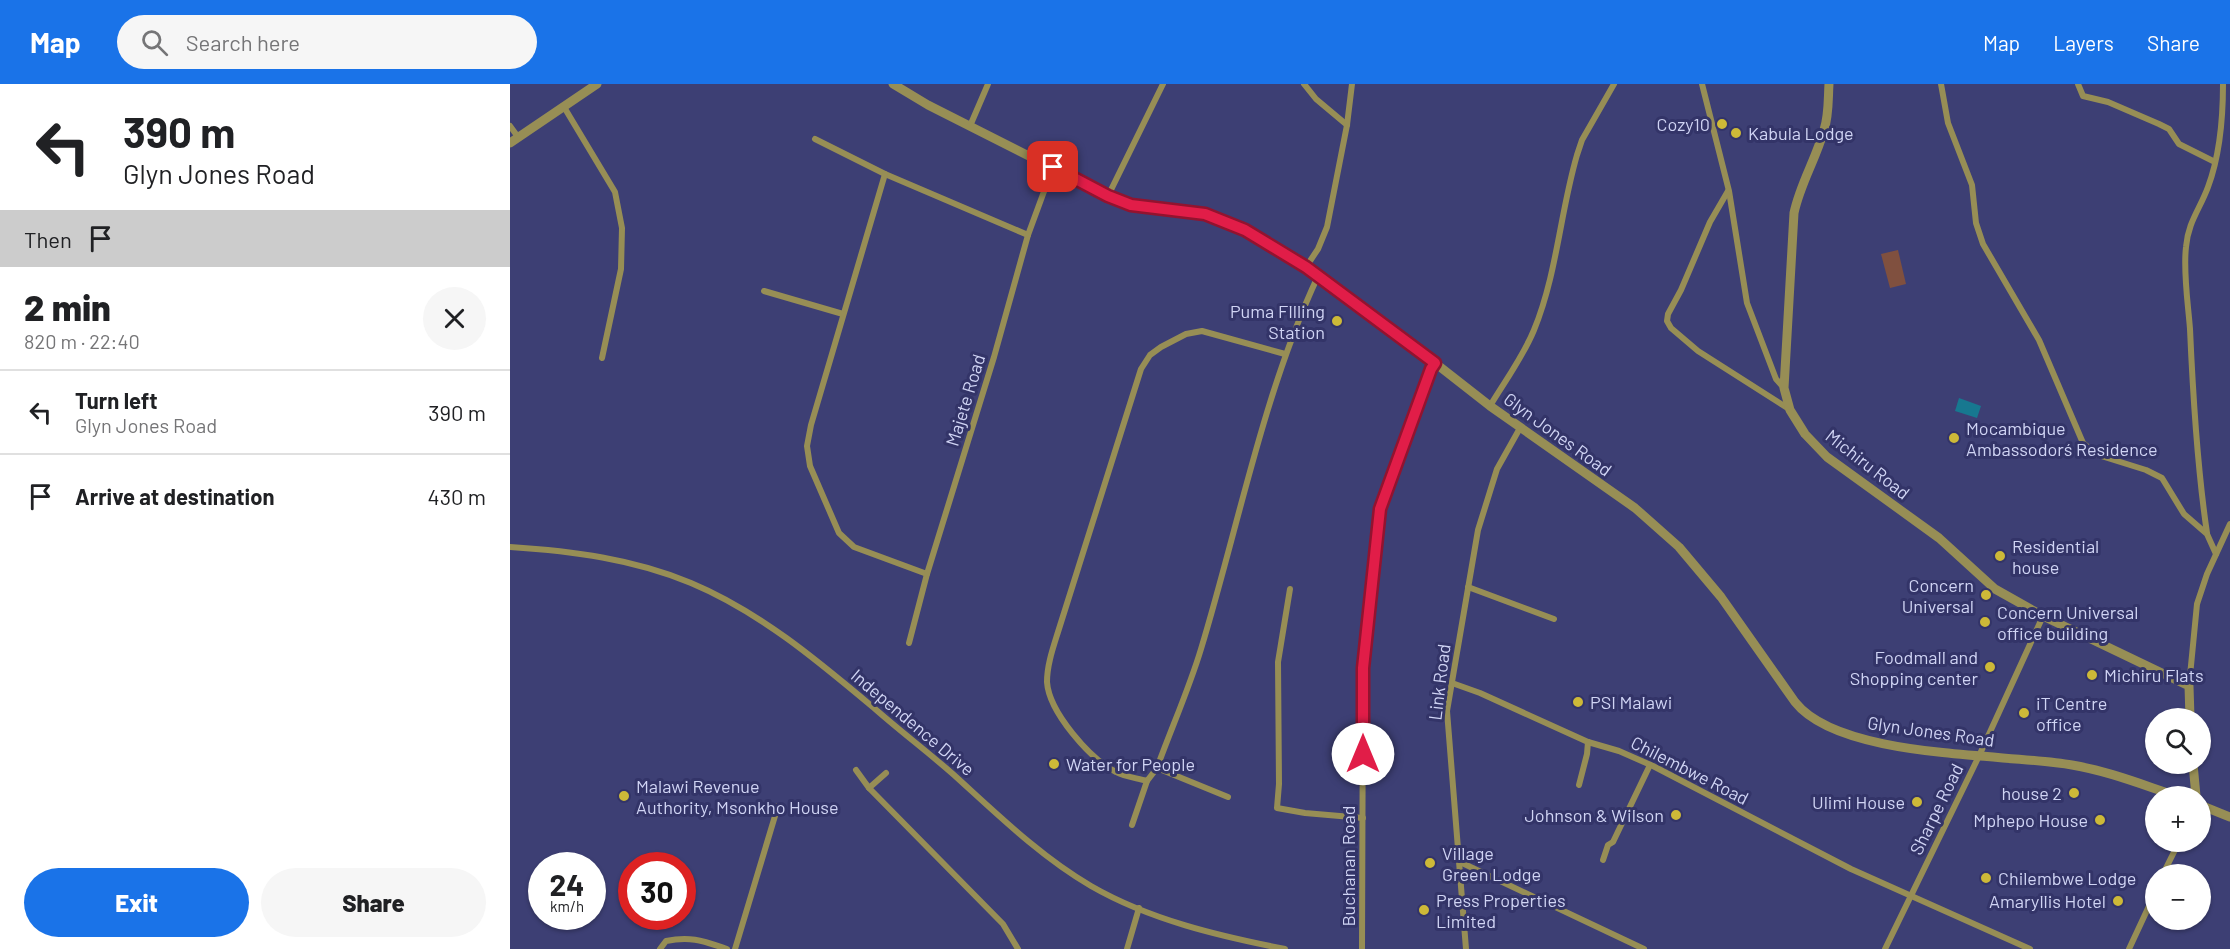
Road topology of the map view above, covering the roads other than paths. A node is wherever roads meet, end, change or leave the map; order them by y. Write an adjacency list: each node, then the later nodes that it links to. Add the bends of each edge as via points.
1 (597, 84): 13 (street)
2 (893, 84): 16 (street, Glyn Jones Road)
3 (988, 84): 16 (street)
4 (1163, 84): 23 (street)
5 (1304, 84): 14 (street)
6 (1352, 84): 14 (street)
7 (1614, 84): 33 (street, via 1577,155 1552,273 1534,332)
8 (1702, 84): 22 (street)
9 (1829, 84): 32 (street, Michiru Road, via 1824,132 1794,213)
10 (1941, 84): 37 (street, via 1948,123 1972,185 1976,224 1983,243 2039,340 2083,443 2098,455 2162,478 2184,514)
11 (2078, 84): 19 (street, via 2084,96 2108,102 2169,129 2179,144)
12 (2223, 84): 19 (street)
13 (564, 107): 18 (street); 30 (street, via 615,192 622,228 621,269)
14 (1347, 125): 25 (street, via 1327,227)
15 (510, 126): 18 (street)
16 (970, 126): 20 (street, Glyn Jones Road)
17 (815, 139): 21 (street)
18 (514, 140)
19 (2215, 162): 37 (street, via 2191,219 2186,247 2192,379)
20 (1053, 167): 23 (street, Glyn Jones Road); 24 (street, Majete Road)
21 (885, 174): 24 (street); 28 (street)
22 (1729, 190): 32 (street, via 1748,303 1776,379); 34 (street, via 1710,222 1667,321 1698,351)
23 (1108, 196): 25 (street, Glyn Jones Road, via 1131,205 1205,214 1229,222)
24 (1028, 235): 40 (street, Majete Road)
25 (1306, 267): 26 (street, Glyn Jones Road)
26 (1318, 276): 29 (street); 31 (street, Glyn Jones Road)
27 (764, 291): 28 (street)
28 (843, 314): 40 (street, via 811,425 807,446 810,466 839,533 854,547)
29 (1285, 354): 52 (street, via 1200,651); 55 (street, via 1203,331 1186,334 1161,347 1141,369 1049,662 1047,683 1074,739 1115,772)
30 (602, 358)
31 (1435, 363): 33 (street, Glyn Jones Road); 63 (street, Buchanan Road, via 1380,509 1363,668)
32 (1784, 388): 34 (street, Michiru Road)
33 (1490, 406): 35 (street, Glyn Jones Road)
34 (1790, 410): 43 (street, Michiru Road, via 1805,434 1827,457 1939,538 1995,589)
35 (1520, 428): 41 (street, Link Road, via 1497,469 1488,495); 50 (street, Glyn Jones Road, via 1635,508 1679,547 1721,597 1790,696 1811,718 1849,735)
36 (2230, 524): 39 (street)
37 (2207, 534): 39 (street)
38 (510, 547): 68 (street, Independence Drive, via 560,550 623,561 691,583 740,607 828,669 1052,859 1091,886)
39 (2216, 554): 47 (street, via 2197,604)
40 (927, 574): 45 (street, Majete Road)
41 (1468, 587): 44 (street); 46 (street, Link Road)
42 (1290, 589): 63 (street, via 1278,662 1277,808)
43 (2043, 616): 47 (street, Michiru Road); 50 (street, Sharpe Road)
44 (1554, 619)
45 (909, 643)
46 (1452, 683): 49 (street, Chilembwe Road); 66 (street, Link Road, via 1447,711 1448,742)
47 (2189, 686): 48 (street)
48 (2190, 708)
49 (1588, 742): 51 (street, Chilembwe Road); 56 (street)
50 (1979, 756): 57 (street, Glyn Jones Road, via 2085,768); 67 (street, Sharpe Road)
51 (1650, 765): 65 (street); 67 (street, Chilembwe Road, via 1851,869)
52 (1157, 768): 55 (street); 59 (street)
53 (856, 770): 58 (street)
54 (886, 773): 58 (street)
55 (1147, 781): 64 (street)
56 (1579, 785)
57 (2145, 786)
58 (869, 788): 75 (street, via 1003,924)
59 (1228, 797)
60 (778, 806): 74 (street)
61 (2211, 809): 62 (street)
62 (2230, 817)
63 (1363, 818): 78 (street, Buchanan Road)
64 (1132, 825)
65 (1603, 860)
66 (1460, 862): 71 (street); 79 (street, Link Road)
67 (1911, 894): 81 (street, Sharpe Road); 82 (street, Chilembwe Road)
68 (1139, 908): 70 (street, Independence Drive); 76 (street)
69 (2145, 915): 83 (street)
70 (1265, 947): 77 (street, Independence Drive)
71 (1636, 947): 80 (street)
72 (660, 949): 73 (street, via 666,941 681,938)
73 (727, 949)
74 (735, 949)
75 (1018, 949)
76 (1126, 949)
77 (1284, 949)
78 (1362, 949)
79 (1466, 949)
80 (1644, 949)
81 (1885, 949)
82 (2030, 949)
83 (2129, 949)

